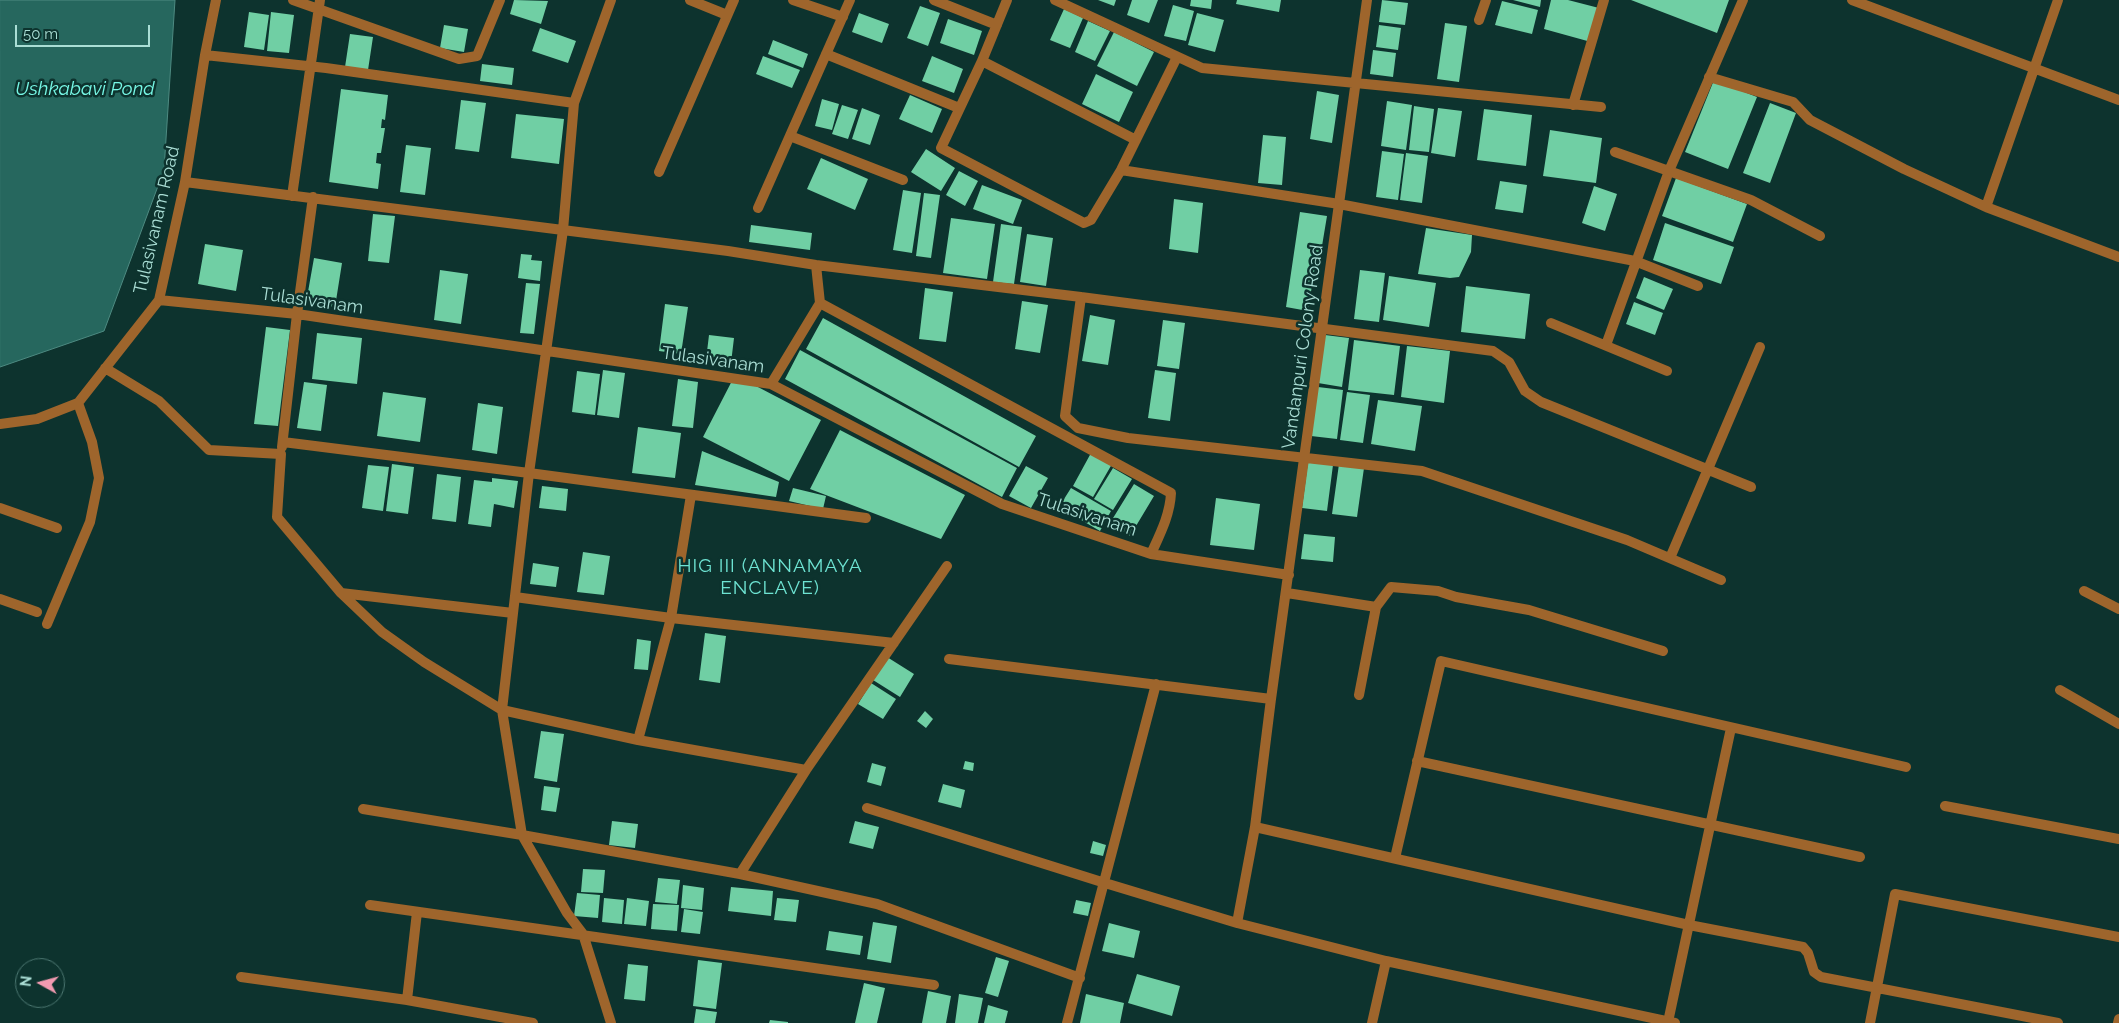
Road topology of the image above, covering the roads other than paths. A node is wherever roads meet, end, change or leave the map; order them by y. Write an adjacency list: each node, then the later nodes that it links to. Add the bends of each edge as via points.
1 (216, 0): 24 (street, Tulasivanam Road)
2 (294, 0): 18 (street)
3 (500, 0): 18 (street, via 477,56 470,59 459,59)
4 (611, 0): 32 (street)
5 (690, 0): 19 (street)
6 (734, 0): 19 (street)
7 (793, 0): 20 (street)
8 (850, 0): 20 (street)
9 (934, 0): 22 (street)
10 (1007, 0): 22 (street)
11 (1055, 0): 25 (street)
12 (1367, 0): 30 (street, Vandanpuri Colony Road)
13 (1486, 0): 21 (street)
14 (1604, 0): 33 (street)
15 (1743, 0): 29 (street)
16 (1852, 0): 28 (street)
17 (2058, 0): 28 (street)
18 (319, 5): 27 (street)
19 (727, 15): 41 (street)
20 (842, 17): 23 (street)
21 (1479, 20)
22 (997, 25): 26 (street)
23 (826, 54): 35 (street); 36 (street)
24 (205, 55): 27 (street); 43 (street, Tulasivanam Road)
25 (1176, 57): 30 (street, via 1202,68); 37 (street)
26 (982, 61): 35 (street); 37 (street)
27 (310, 66): 32 (street); 44 (street)
28 (2034, 68): 31 (street); 47 (street)
29 (1709, 77): 40 (street); 47 (street, via 1793,102 1810,120)
30 (1356, 83): 33 (street); 46 (street, Vandanpuri Colony Road)
31 (2119, 100)
32 (574, 102): 49 (street)
33 (1573, 105): 34 (street)
34 (1601, 107)
35 (959, 108): 39 (street, via 940,146 942,150 1084,223 1090,220)
36 (790, 136): 42 (street); 48 (street)
37 (1136, 140): 39 (street)
38 (1615, 152): 40 (street)
39 (1122, 170): 46 (street)
40 (1669, 171): 50 (street, via 1751,200); 52 (street)
41 (659, 172)
42 (903, 180)
43 (185, 182): 44 (street); 56 (street, Tulasivanam Road)
44 (292, 196): 45 (street)
45 (313, 197): 49 (street); 58 (street)
46 (1339, 204): 52 (street); 60 (street, Vandanpuri Colony Road)
47 (1986, 207): 51 (street)
48 (758, 208)
49 (563, 230): 53 (street); 63 (street)
50 (1820, 236)
51 (2119, 257)
52 (1635, 261): 54 (street); 61 (street)
53 (816, 265): 55 (street); 57 (street)
54 (1698, 286)
55 (1081, 297): 60 (street); 71 (street, via 1065,416 1078,428 1128,438)
56 (159, 300): 58 (street, Tulasivanam); 64 (street, Tulasivanam Road)
57 (820, 303): 66 (street); 79 (street, via 1171,493 1166,523)
58 (297, 314): 63 (street, Tulasivanam); 69 (street)
59 (1551, 323): 61 (street)
60 (1322, 328): 71 (street, Vandanpuri Colony Road); 72 (street, via 1492,351 1509,362 1524,391 1541,402)
61 (1606, 345): 65 (street)
62 (1760, 348): 72 (street)
63 (545, 352): 66 (street, Tulasivanam); 73 (street)
64 (105, 368): 67 (street, Tulasivanam Road); 70 (street, via 158,401 209,450)
65 (1666, 371)
66 (771, 384): 79 (street, Tulasivanam, via 1002,504)
67 (78, 403): 68 (street, via 37,419); 94 (street, via 92,442 99,478 90,522)
68 (0, 424)
69 (284, 442): 70 (street); 73 (street)
70 (280, 454): 85 (street, via 277,517)
71 (1305, 457): 80 (street, via 1422,471 1627,540); 82 (street, Vandanpuri Colony Road)
72 (1709, 469): 74 (street); 80 (street)
73 (529, 472): 75 (street); 87 (street)
74 (1751, 487)
75 (691, 495): 77 (street); 93 (street)
76 (0, 508): 78 (street)
77 (866, 518)
78 (57, 528)
79 (1151, 554): 82 (street, Tulasivanam)
80 (1670, 558): 83 (street)
81 (947, 566): 95 (street)
82 (1289, 575): 86 (street, Vandanpuri Colony Road)
83 (1721, 580)
84 (2084, 592): 90 (street)
85 (341, 593): 92 (street); 102 (street, via 382,632)
86 (1287, 593): 89 (street); 101 (street, Vandanpuri Colony Road)
87 (515, 598): 92 (street); 93 (street)
88 (0, 599): 91 (street)
89 (1376, 607): 96 (street, via 1391,587 1438,591 1528,610); 100 (street)
90 (2119, 609)
91 (37, 612)
92 (513, 613): 102 (street)
93 (672, 618): 95 (street); 105 (street)
94 (47, 624)
95 (894, 643): 108 (street)
96 (1663, 651)
97 (949, 660): 98 (street)
98 (1156, 684): 101 (street); 119 (street)
99 (2060, 690): 103 (street)
100 (1359, 695)
101 (1271, 699): 113 (street, Vandanpuri Colony Road)
102 (502, 710): 105 (street); 114 (street)
103 (2119, 724)
104 (1731, 728): 106 (street, via 1441,660); 107 (street); 112 (street)
105 (638, 740): 108 (street)
106 (1417, 761): 112 (street); 116 (street)
107 (1906, 768)
108 (806, 770): 118 (street)
109 (1945, 806): 115 (street)
110 (867, 808): 119 (street)
111 (363, 809): 114 (street)
112 (1711, 825): 117 (street); 123 (street)
113 (1256, 827): 116 (street); 122 (street, Vandanpuri Colony Road)
114 (522, 835): 118 (street); 124 (street)
115 (2119, 839)
116 (1394, 858): 123 (street)
117 (1860, 858)
118 (740, 874): 128 (street, via 877,904)
119 (1105, 883): 122 (street); 128 (street)
120 (370, 905): 121 (street)
121 (418, 912): 124 (street); 131 (street)
122 (1237, 923): 126 (street)
123 (1689, 925): 130 (street, via 1803,947 1814,972); 133 (street)
124 (583, 934): 129 (street); 135 (street)
125 (2119, 937): 130 (street, via 1895,894)
126 (1386, 961): 133 (street); 137 (street)
127 (242, 977): 131 (street)
128 (1080, 978): 136 (street)
129 (934, 985)
130 (1876, 988): 138 (street); 139 (street)
131 (407, 1000): 134 (street)
132 (2119, 1019): 140 (street)
133 (1672, 1022)
134 (533, 1023)
135 (611, 1023)
136 (1067, 1023)
137 (1372, 1023)
138 (1870, 1023)
139 (2058, 1023)
140 (2118, 1023)

